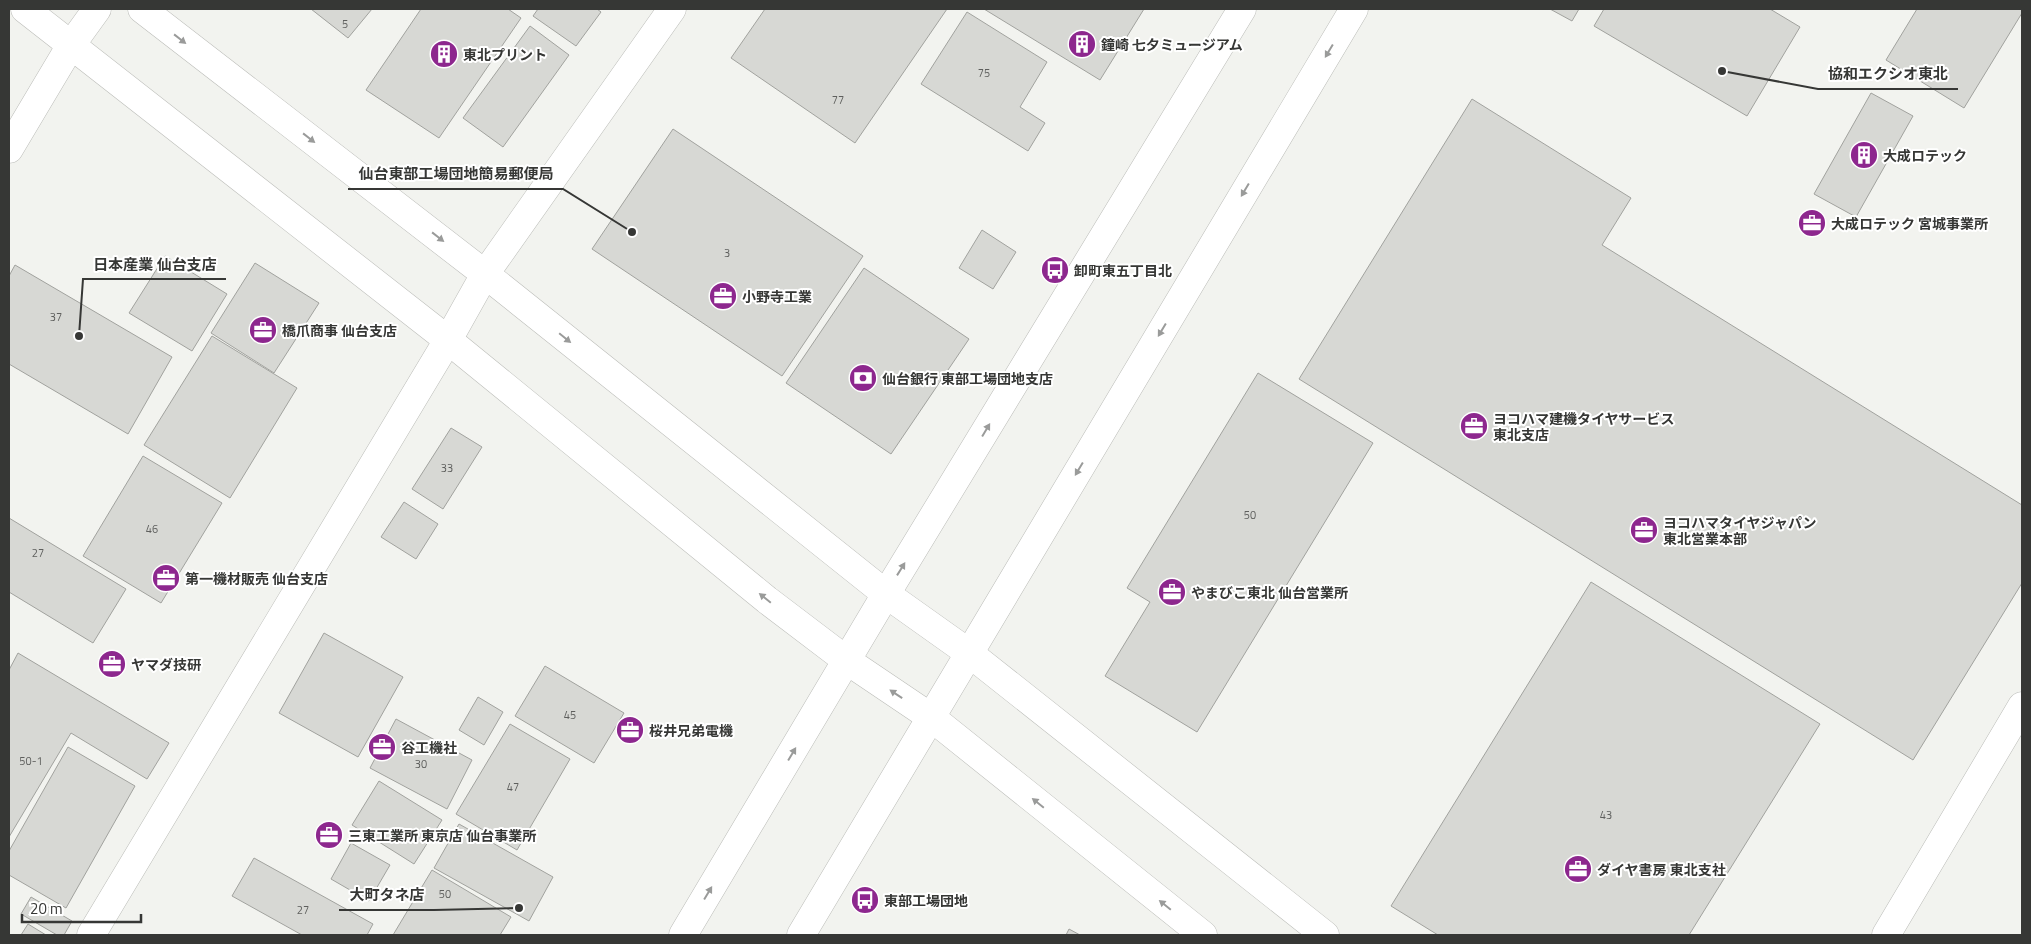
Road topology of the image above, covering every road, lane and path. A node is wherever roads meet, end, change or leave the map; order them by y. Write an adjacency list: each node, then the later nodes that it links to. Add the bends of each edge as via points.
1 (25, 9): 7 (street)
2 (97, 9): 7 (street)
3 (142, 9): 9 (street, one-way to 9)
4 (672, 9): 9 (street)
5 (1242, 9): 11 (street, one-way to 5)
6 (1354, 9): 12 (street, one-way to 12)
7 (71, 45): 8 (street); 10 (street)
8 (9, 149)
9 (485, 274): 10 (street); 11 (street, one-way to 11)
10 (448, 340): 13 (street, one-way to 10, via 767,600); 16 (street)
11 (886, 594): 12 (street); 13 (street)
12 (969, 653): 15 (street); 20 (street)
13 (846, 660): 15 (street, one-way to 13); 17 (street, one-way to 13)
14 (2022, 706): 21 (street)
15 (932, 718): 18 (street); 19 (street, one-way to 15)
16 (91, 935)
17 (683, 935)
18 (801, 935)
19 (1204, 935)
20 (1325, 935)
21 (1886, 935)

